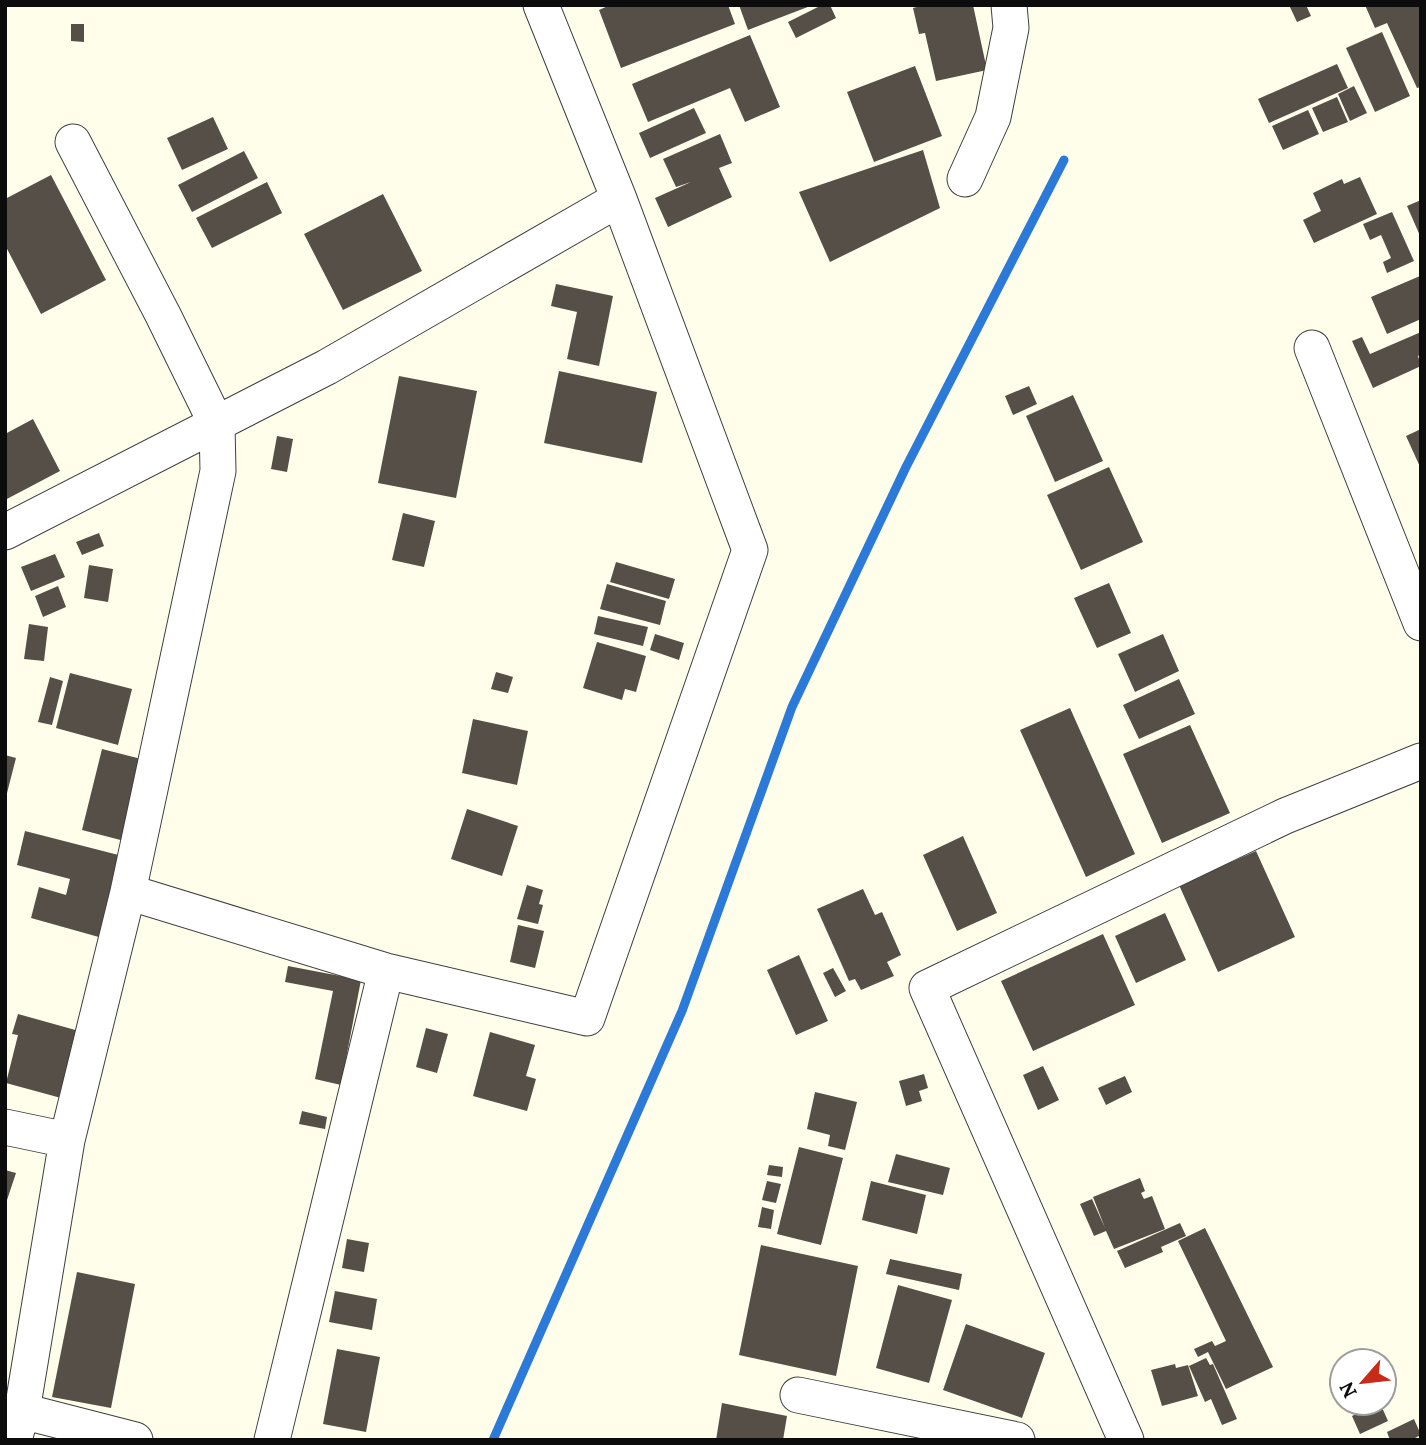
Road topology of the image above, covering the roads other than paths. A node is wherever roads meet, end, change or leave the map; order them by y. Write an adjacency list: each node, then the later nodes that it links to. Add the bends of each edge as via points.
1 (541, 5): 5 (street)
2 (1009, 5): 4 (street, via 1011,28 993,117)
3 (73, 142): 7 (street)
4 (965, 179)
5 (619, 199): 7 (street, via 327,368); 12 (street, via 750,550 587,1018)
6 (1312, 348): 9 (street)
7 (217, 425): 8 (street); 11 (street, via 218,471)
8 (5, 532)
9 (1421, 623)
10 (1421, 761): 20 (street, via 1286,816 927,988)
11 (128, 892): 12 (street); 14 (street)
12 (386, 971): 18 (street)
13 (5, 1127): 14 (street)
14 (67, 1140): 16 (street)
15 (798, 1395): 19 (street)
16 (18, 1425): 17 (street)
17 (135, 1440)
18 (272, 1440)
19 (1017, 1440)
20 (1126, 1440)

